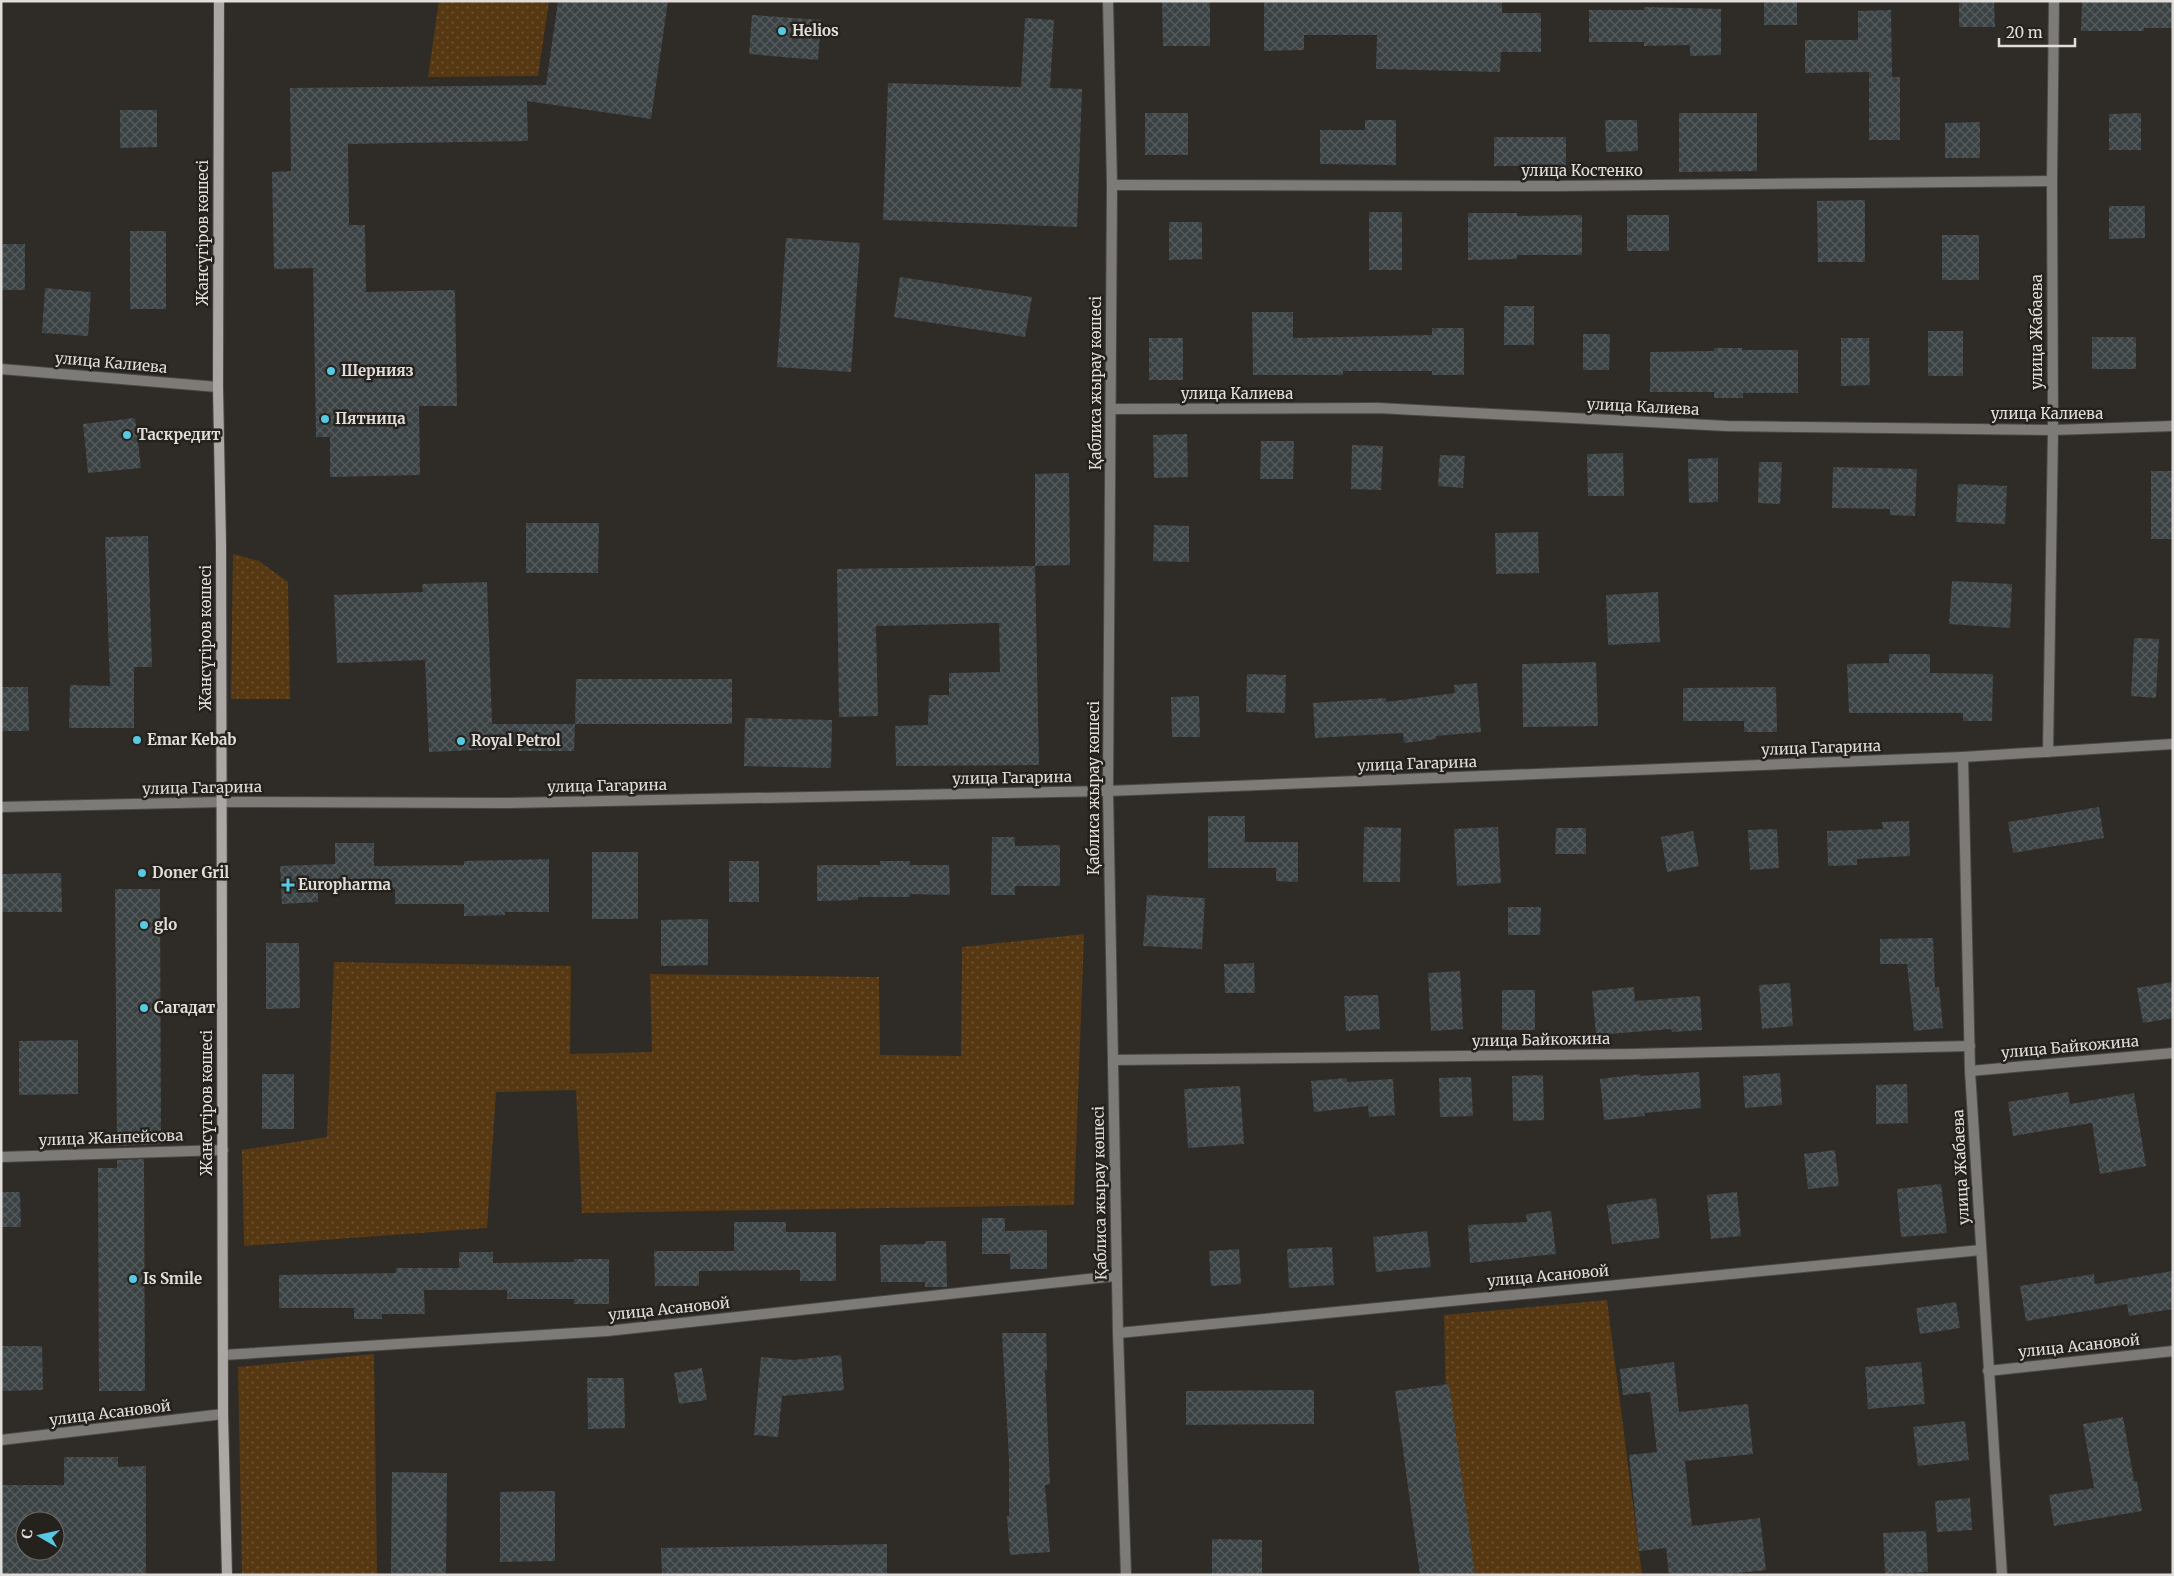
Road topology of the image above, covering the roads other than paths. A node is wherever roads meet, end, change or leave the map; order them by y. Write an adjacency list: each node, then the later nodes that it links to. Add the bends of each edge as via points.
1 (220, 1): 7 (main road, Жансүгіров көшесі)
2 (1108, 1): 5 (street, Қаблиса жырау көшесі)
3 (2054, 1): 4 (street, улица Жабаева)
4 (2052, 181): 5 (street, улица Костенко, via 1556,186); 10 (street, улица Жабаева)
5 (1112, 185): 8 (street, Қаблиса жырау көшесі)
6 (1, 369): 7 (street, улица Калиева)
7 (218, 387): 15 (main road, Жансүгіров көшесі)
8 (1112, 409): 10 (street, улица Калиева, via 1378,408 1727,426); 14 (street, Қаблиса жырау көшесі)
9 (2173, 426): 10 (street, улица Калиева)
10 (2053, 430): 12 (street, улица Жабаева)
11 (2173, 744): 12 (street, улица Гагарина)
12 (2048, 752): 13 (street, улица Гагарина)
13 (1963, 757): 14 (street, улица Гагарина); 17 (street, улица Жабаева)
14 (1108, 791): 15 (street, улица Гагарина, via 506,803); 19 (street, Қаблиса жырау көшесі)
15 (221, 802): 16 (street, улица Гагарина); 21 (main road, Жансүгіров көшесі)
16 (1, 807)
17 (1970, 1046): 19 (street, улица Байкожина); 20 (street, улица Жабаева)
18 (2173, 1053): 20 (street, улица Байкожина)
19 (1113, 1060): 24 (street, Қаблиса жырау көшесі)
20 (1970, 1071): 23 (street, улица Жабаева)
21 (222, 1150): 22 (street, улица Жанпейсова); 27 (main road, Жансүгіров көшесі)
22 (1, 1157)
23 (1981, 1250): 25 (street, улица Асановой); 28 (street, улица Жабаева)
24 (1116, 1276): 25 (street, Қаблиса жырау көшесі); 27 (street, улица Асановой, via 608,1331)
25 (1118, 1333): 32 (street, Қаблиса жырау көшесі)
26 (2173, 1351): 28 (street, улица Асановой)
27 (223, 1355): 29 (main road, Жансүгіров көшесі)
28 (1988, 1371): 33 (street, улица Жабаева)
29 (223, 1414): 30 (street, улица Асановой); 31 (main road, Жансүгіров көшесі)
30 (1, 1440)
31 (227, 1575)
32 (1126, 1575)
33 (2002, 1575)

